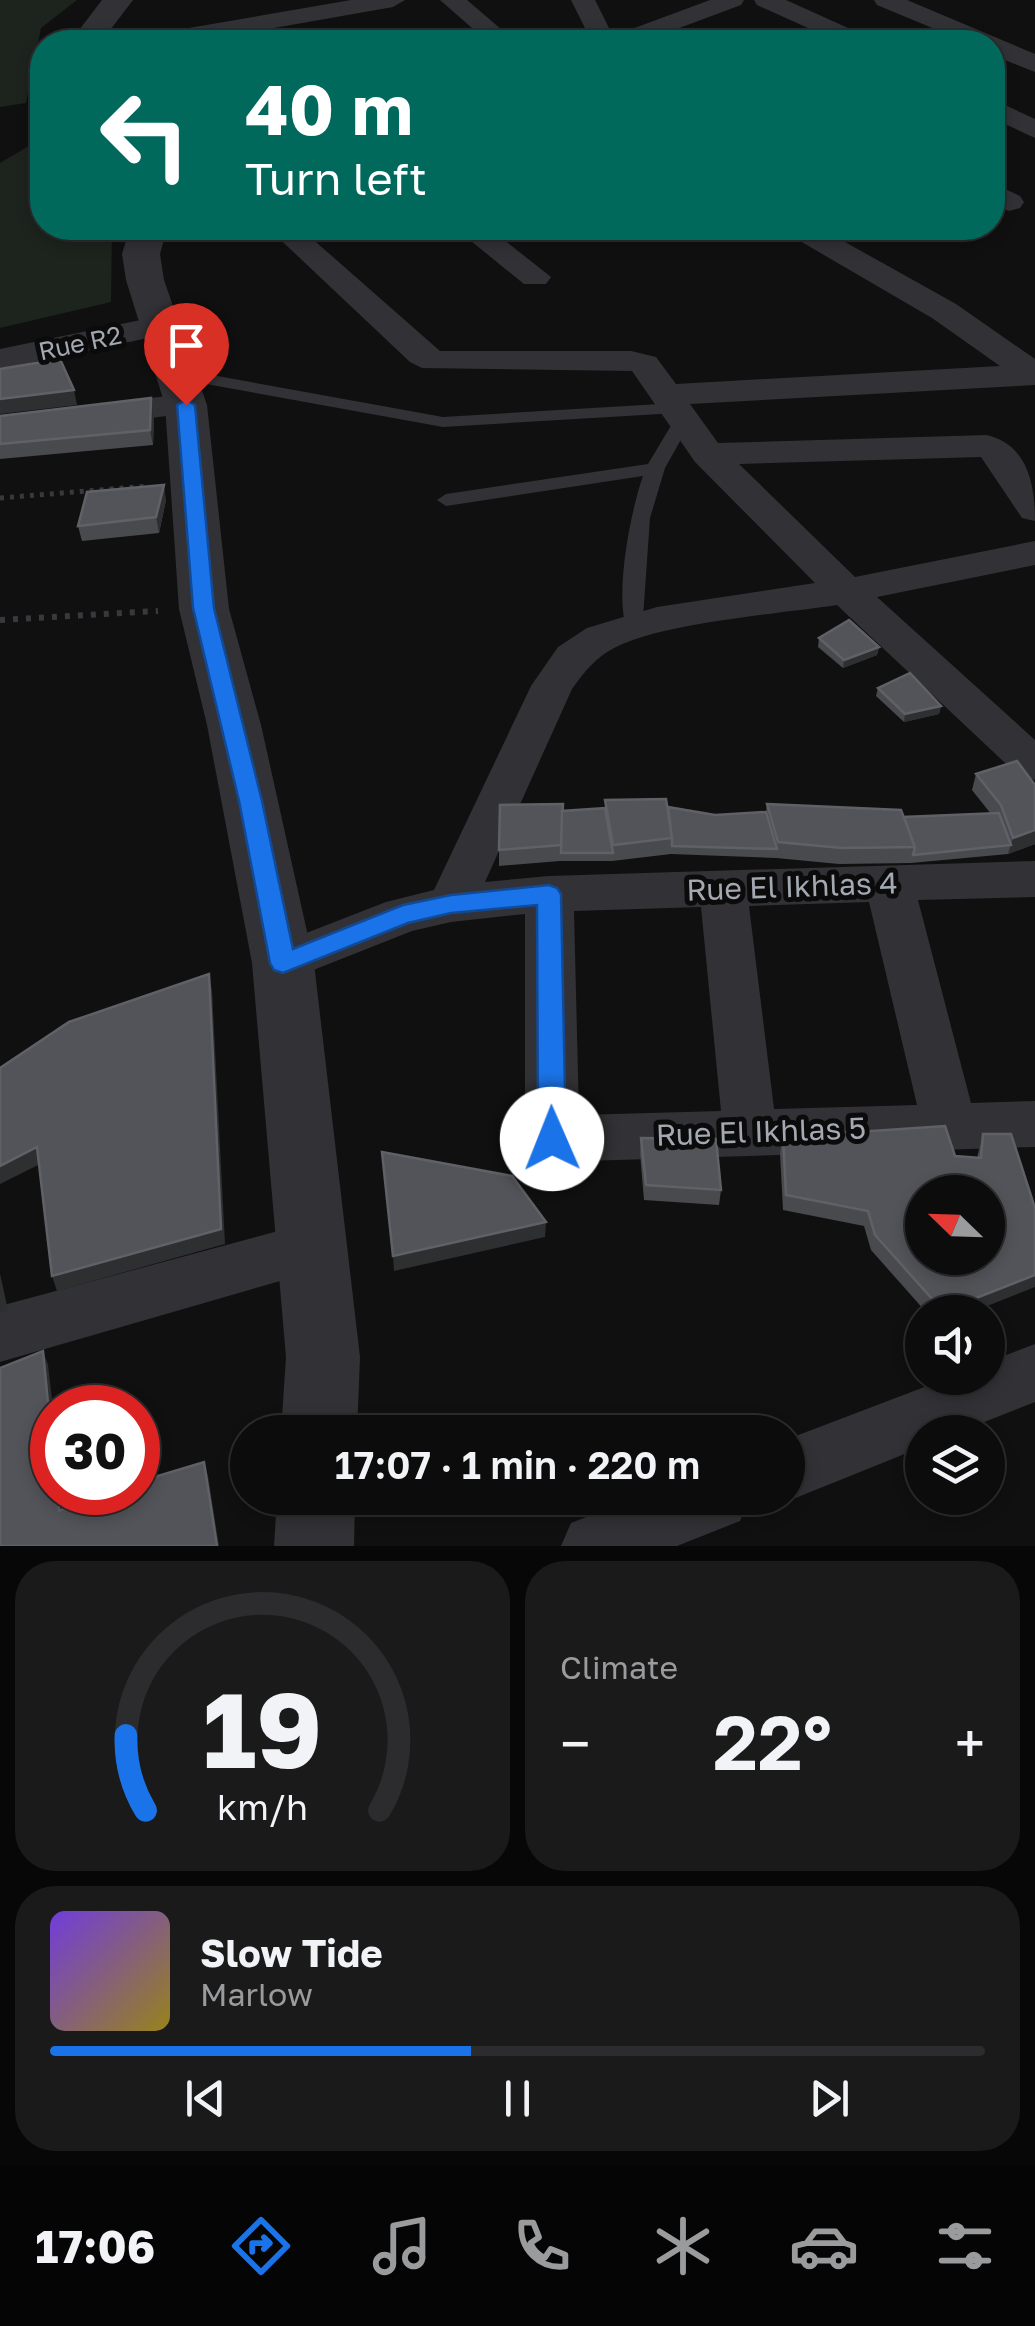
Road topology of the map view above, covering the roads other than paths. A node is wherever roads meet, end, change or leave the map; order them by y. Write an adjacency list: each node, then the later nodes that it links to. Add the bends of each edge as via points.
1 (118, 0): 10 (street)
2 (393, 0): 8 (street)
3 (452, 0): 12 (street)
4 (582, 0): 13 (street)
5 (732, 0): 9 (street)
6 (766, 0): 16 (street)
7 (886, 0): 17 (street)
8 (325, 8): 11 (street)
9 (678, 22): 14 (street); 15 (street)
10 (94, 30)
11 (214, 30)
12 (488, 30)
13 (598, 30)
14 (655, 30)
15 (693, 30)
16 (832, 30)
17 (957, 30)
18 (1005, 49): 19 (street)
19 (1031, 58): 20 (street)
20 (1005, 62)
21 (1005, 115): 22 (street)
22 (1035, 130)
23 (144, 240): 29 (street, via 140,254)
24 (297, 240): 31 (street, via 434,361 638,362)
25 (486, 240): 27 (street)
26 (820, 240): 30 (street)
27 (535, 276)
28 (0, 359): 29 (street, Rue R2)
29 (175, 368): 31 (lane, via 443,422); 32 (street); 46 (street, via 195,482 204,608)
30 (1034, 374): 31 (street)
31 (677, 407): 33 (street); 34 (lane)
32 (0, 426)
33 (708, 454): 36 (street, via 987,446); 38 (street)
34 (652, 470): 35 (lane); 39 (lane, via 637,538)
35 (446, 500)
36 (1035, 510)
37 (1035, 552): 38 (street)
38 (846, 592): 39 (street); 40 (street)
39 (635, 627): 45 (street, via 602,637 574,657 552,686)
40 (1035, 765)
41 (1035, 879): 42 (street, Rue El Ikhlas 4)
42 (889, 884): 43 (street, Rue El Ikhlas 4); 47 (street)
43 (723, 889): 44 (street, Rue El Ikhlas 4); 49 (street)
44 (549, 894): 45 (street, Rue El Ikhlas 4); 49 (street, Rue El Ikhlas 5, via 552,1139)
45 (451, 904): 46 (street, Rue El Ikhlas 4, via 403,915)
46 (283, 963): 50 (street)
47 (949, 1124): 48 (street, Rue El Ikhlas 5); 49 (street, Rue El Ikhlas 5)
48 (1035, 1124)
49 (750, 1132)
50 (312, 1248): 51 (street); 53 (street, via 323,1357)
51 (0, 1334)
52 (1035, 1373): 54 (street)
53 (320, 1415)
54 (805, 1463)
55 (315, 1515): 57 (street)
56 (674, 1515): 58 (street)
57 (314, 1546)
58 (594, 1546)

